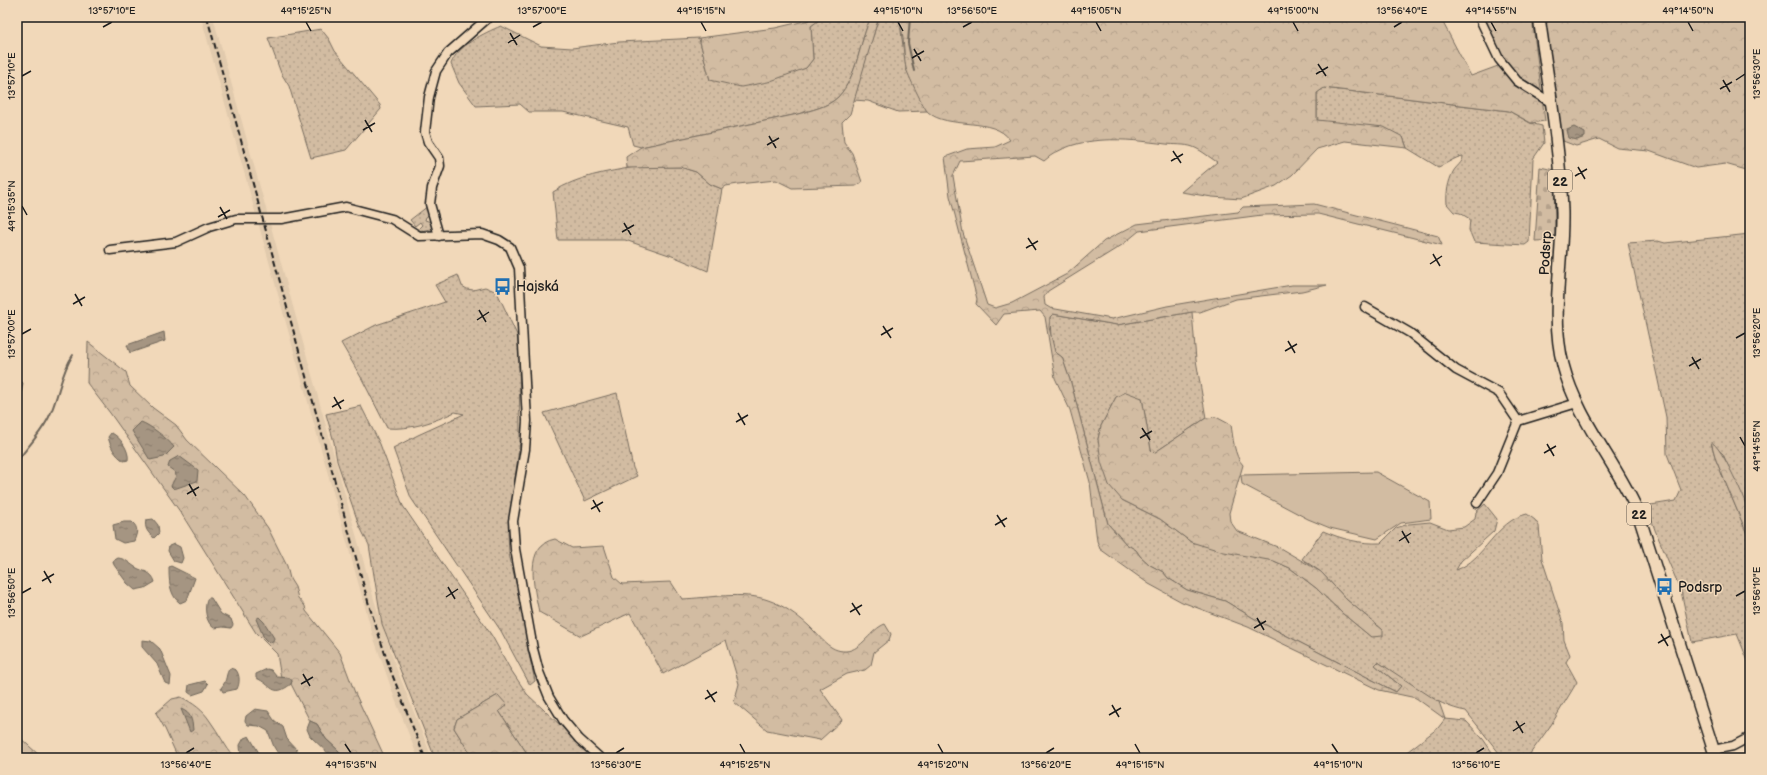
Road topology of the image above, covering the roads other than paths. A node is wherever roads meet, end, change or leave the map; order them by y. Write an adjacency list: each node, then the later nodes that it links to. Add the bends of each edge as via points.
1 (489, 17): 5 (street, via 448,53 436,71 429,98 425,132 428,142 439,158 440,166 432,188 430,204)
2 (1479, 17): 4 (street, via 1499,59 1517,81)
3 (1539, 17): 4 (main road, 22)
4 (1550, 102): 8 (main road, Podsrp / 22, via 1562,213 1557,313 1560,346 1567,377)
5 (439, 236): 6 (street, via 419,236 392,219 346,207 281,218 236,219 176,242); 13 (street, via 482,234 499,240 510,247 519,268 527,421 513,521 514,549 533,649 549,698 563,720)
6 (110, 250)
7 (1365, 307): 9 (street, via 1410,333 1456,370 1499,393)
8 (1577, 403): 9 (street); 12 (main road, Podsrp / 22, via 1620,474 1637,510)
9 (1518, 420): 10 (street, via 1497,473)
10 (1477, 503)
11 (1750, 737): 12 (street)
12 (1715, 754)
13 (600, 758)

